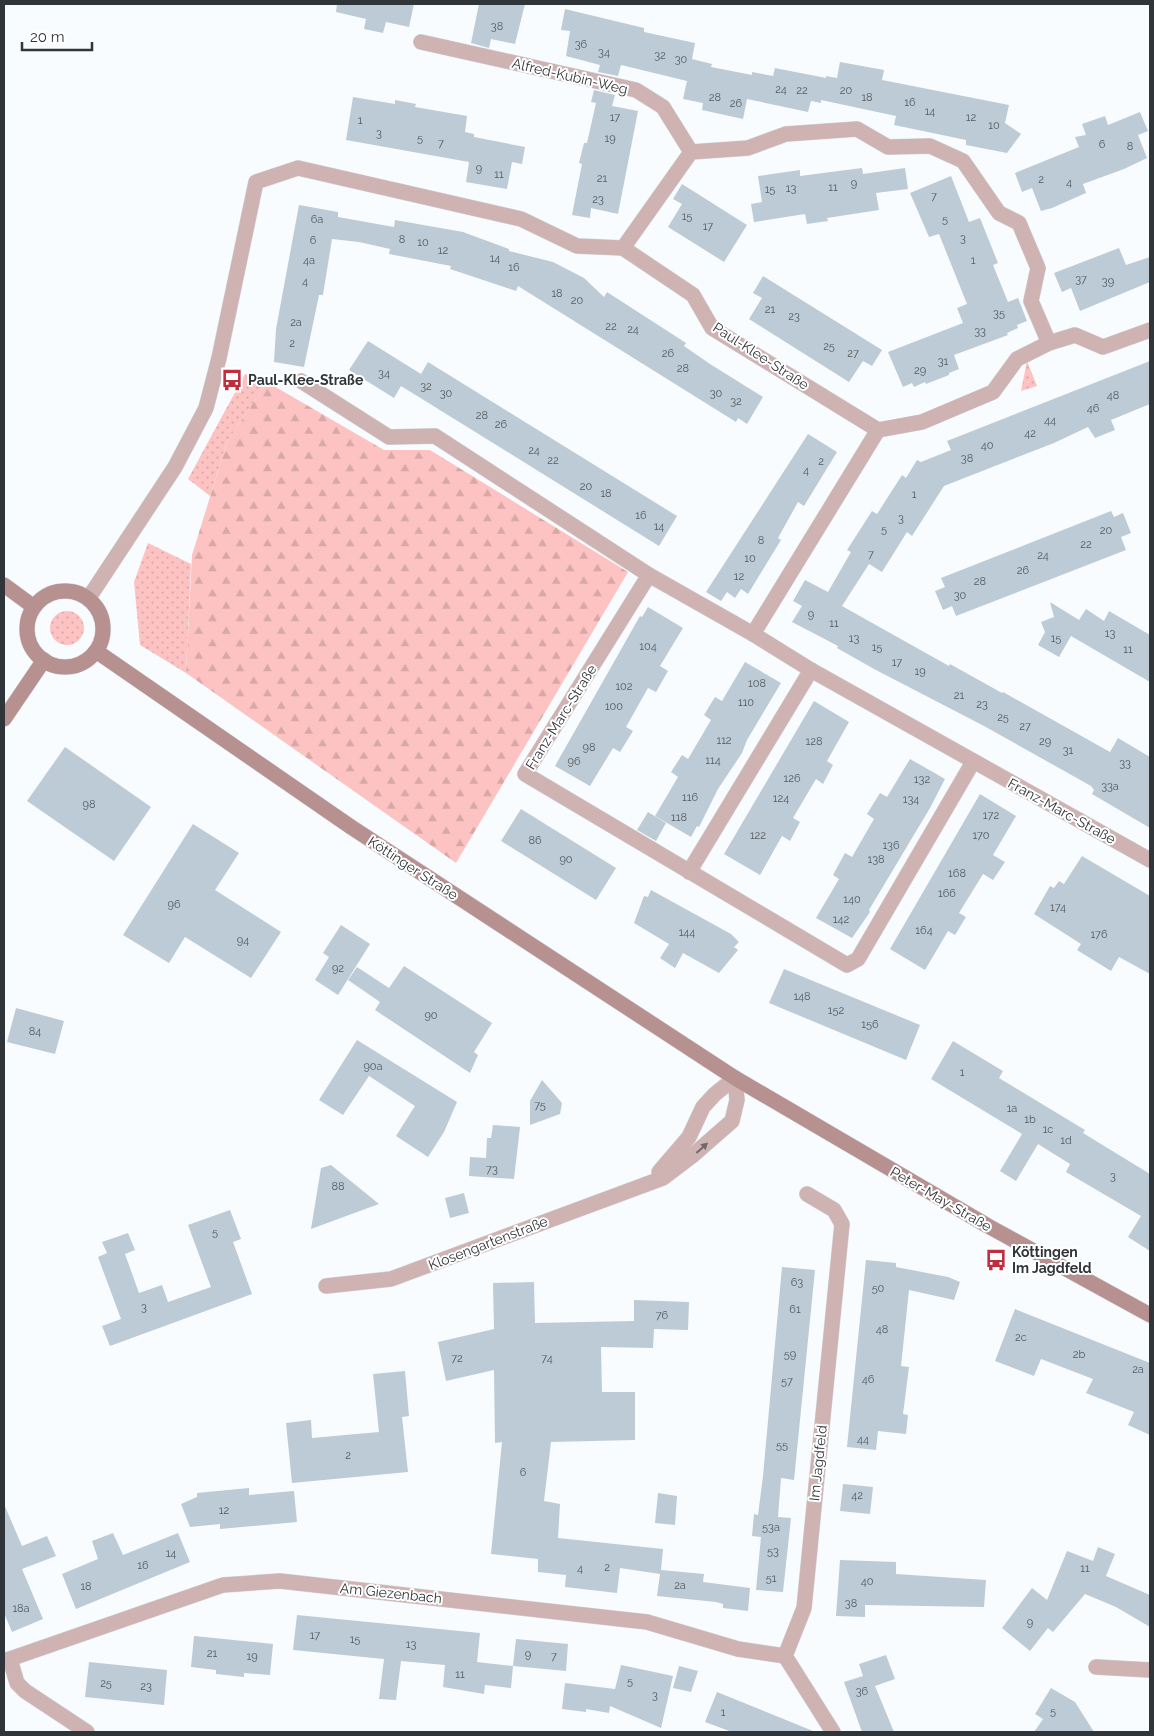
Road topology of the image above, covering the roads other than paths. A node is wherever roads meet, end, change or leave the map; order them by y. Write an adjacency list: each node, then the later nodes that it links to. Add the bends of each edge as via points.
1 (421, 42): 2 (street, Alfred-Kubin-Weg, via 636,90 663,107)
2 (691, 152): 3 (street); 5 (street, via 748,148 786,134 857,128 888,147 930,146 963,161 999,213 1020,223 1038,268 1032,301)
3 (623, 248): 7 (street, Paul-Klee-Straße, via 693,295 712,328); 10 (street, via 577,246 522,219 298,168 256,182 206,408 175,467)
4 (1150, 330): 5 (street, via 1103,348 1075,335)
5 (1049, 343): 7 (street, via 1017,360 993,392 922,422)
6 (301, 381): 8 (street, Franz-Marc-Straße, via 389,437 435,436)
7 (878, 430): 12 (street)
8 (649, 574): 12 (street, Franz-Marc-Straße); 19 (street, Franz-Marc-Straße, via 525,774)
9 (4, 585): 11 (main road)
10 (88, 598): 11 (main road, via 74,592 59,592 45,597); 13 (main road, via 98,609 103,623 102,638)
11 (34, 607): 14 (main road, via 28,621 28,636 33,650)
12 (754, 634): 15 (street, Franz-Marc-Straße)
13 (96, 651): 14 (main road, via 86,661 72,666 57,666); 20 (main road, Köttinger Straße, via 351,827)
14 (44, 660): 16 (main road)
15 (810, 670): 17 (street, Franz-Marc-Straße); 19 (street)
16 (4, 719)
17 (973, 762): 18 (street, Franz-Marc-Straße); 19 (street, Franz-Marc-Straße, via 858,958 847,965)
18 (1150, 860)
19 (689, 872)
20 (735, 1078): 21 (street, Klosengartenstraße, via 703,1107 689,1137); 21 (street, Klosengartenstraße, one-way to 20, via 671,1173 732,1120 737,1100); 24 (main road, Peter-May-Straße, via 988,1226)
21 (647, 1184): 23 (street, Klosengartenstraße, via 391,1279)
22 (807, 1194): 25 (street, Im Jagdfeld, via 834,1210 842,1224 804,1608)
23 (326, 1286)
24 (1150, 1315)
25 (785, 1656): 26 (street, Am Giezenbach, via 738,1649 647,1622 280,1581 224,1585); 30 (street)
26 (7, 1660): 29 (street, via 25,1691)
27 (1096, 1667): 28 (street)
28 (1150, 1670)
29 (87, 1732)
30 (833, 1732)

